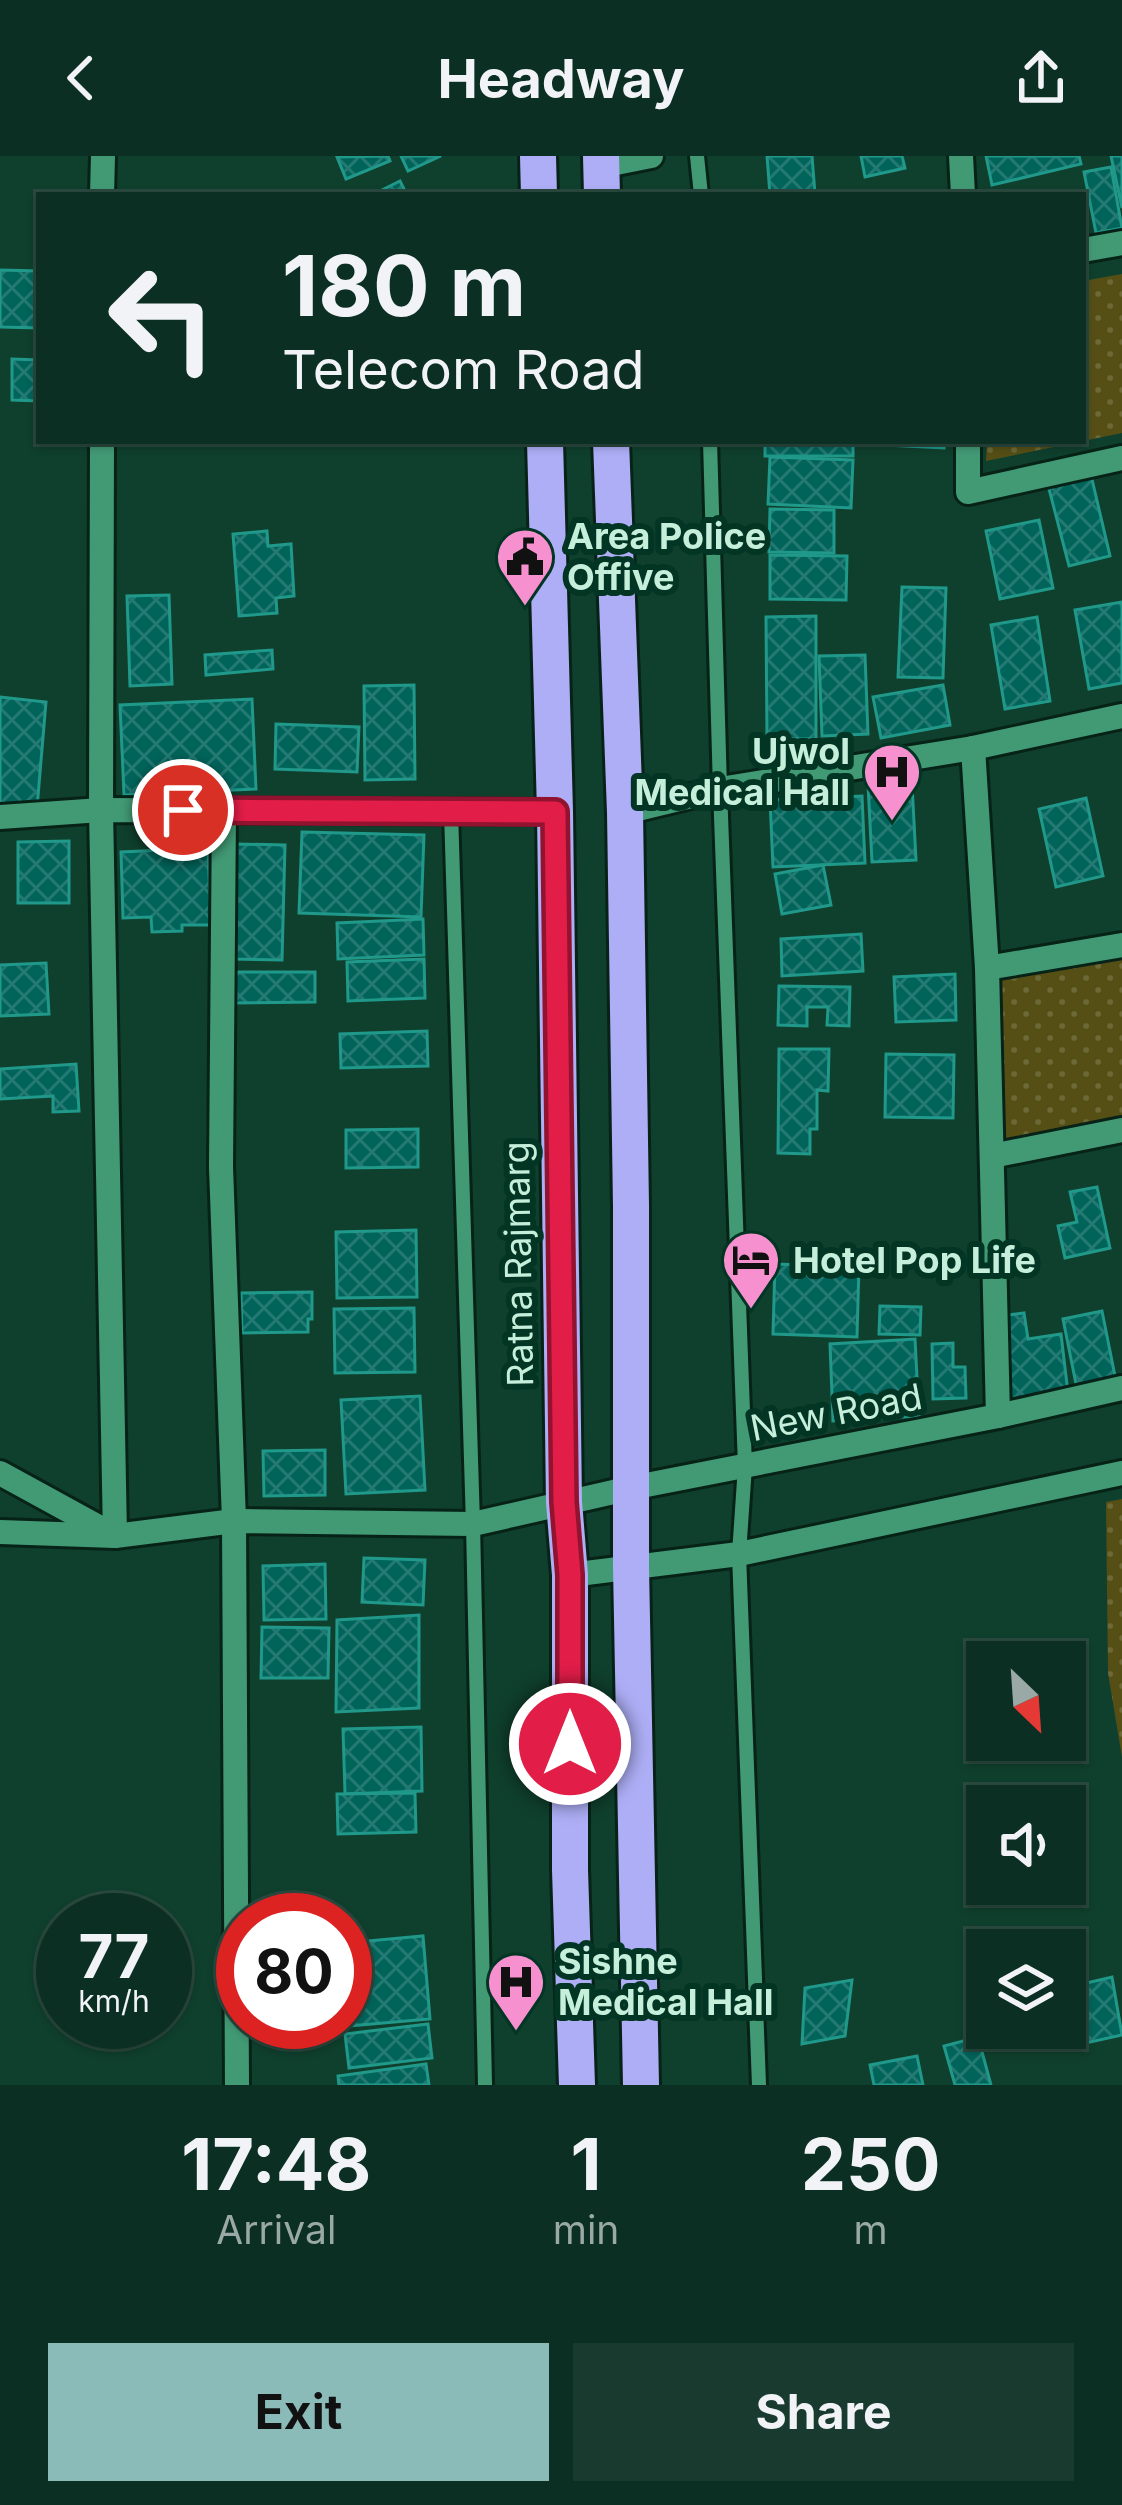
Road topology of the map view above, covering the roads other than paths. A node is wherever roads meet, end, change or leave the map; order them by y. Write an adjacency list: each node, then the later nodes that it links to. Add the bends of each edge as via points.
1 (103, 156): 7 (street)
2 (538, 156): 8 (highway)
3 (651, 156): 6 (street)
4 (697, 156): 9 (lane)
5 (961, 156): 10 (street)
6 (601, 172)
7 (102, 192)
8 (539, 192)
9 (701, 192)
10 (963, 192)
11 (1122, 243): 12 (street)
12 (1086, 249)
13 (102, 444): 22 (street)
14 (545, 444): 25 (highway, Ratna Rajmarg)
15 (611, 444): 26 (highway)
16 (710, 444): 21 (lane)
17 (968, 444): 18 (street, via 968,492)
18 (1122, 458)
19 (1122, 716): 20 (street)
20 (973, 748): 21 (street); 29 (street)
21 (720, 789): 26 (street); 34 (lane)
22 (101, 810): 23 (street); 27 (street); 42 (street)
23 (224, 811): 24 (street); 39 (street, via 220,1167)
24 (451, 812): 25 (street); 40 (lane)
25 (555, 812): 38 (highway, Ratna Rajmarg)
26 (625, 812): 37 (highway)
27 (0, 817)
28 (1122, 945): 29 (street)
29 (987, 968): 31 (street)
30 (1122, 1130): 31 (street)
31 (992, 1156): 33 (street)
32 (1122, 1388): 33 (street, New Road)
33 (998, 1416): 34 (street, New Road)
34 (745, 1466): 37 (street, New Road); 43 (lane)
35 (1122, 1472): 43 (street)
36 (0, 1473): 42 (street)
37 (631, 1488): 38 (street, New Road); 44 (highway)
38 (564, 1502): 40 (street, New Road); 45 (highway, Ratna Rajmarg)
39 (234, 1521): 40 (street, New Road); 42 (street, New Road); 46 (street)
40 (473, 1524): 47 (lane)
41 (0, 1532): 42 (street, New Road)
42 (115, 1536)
43 (739, 1554): 44 (street); 50 (lane)
44 (631, 1567): 45 (street); 49 (highway)
45 (570, 1575): 48 (highway, Ratna Rajmarg)
46 (237, 2085)
47 (485, 2085)
48 (578, 2085)
49 (641, 2085)
50 (759, 2085)

